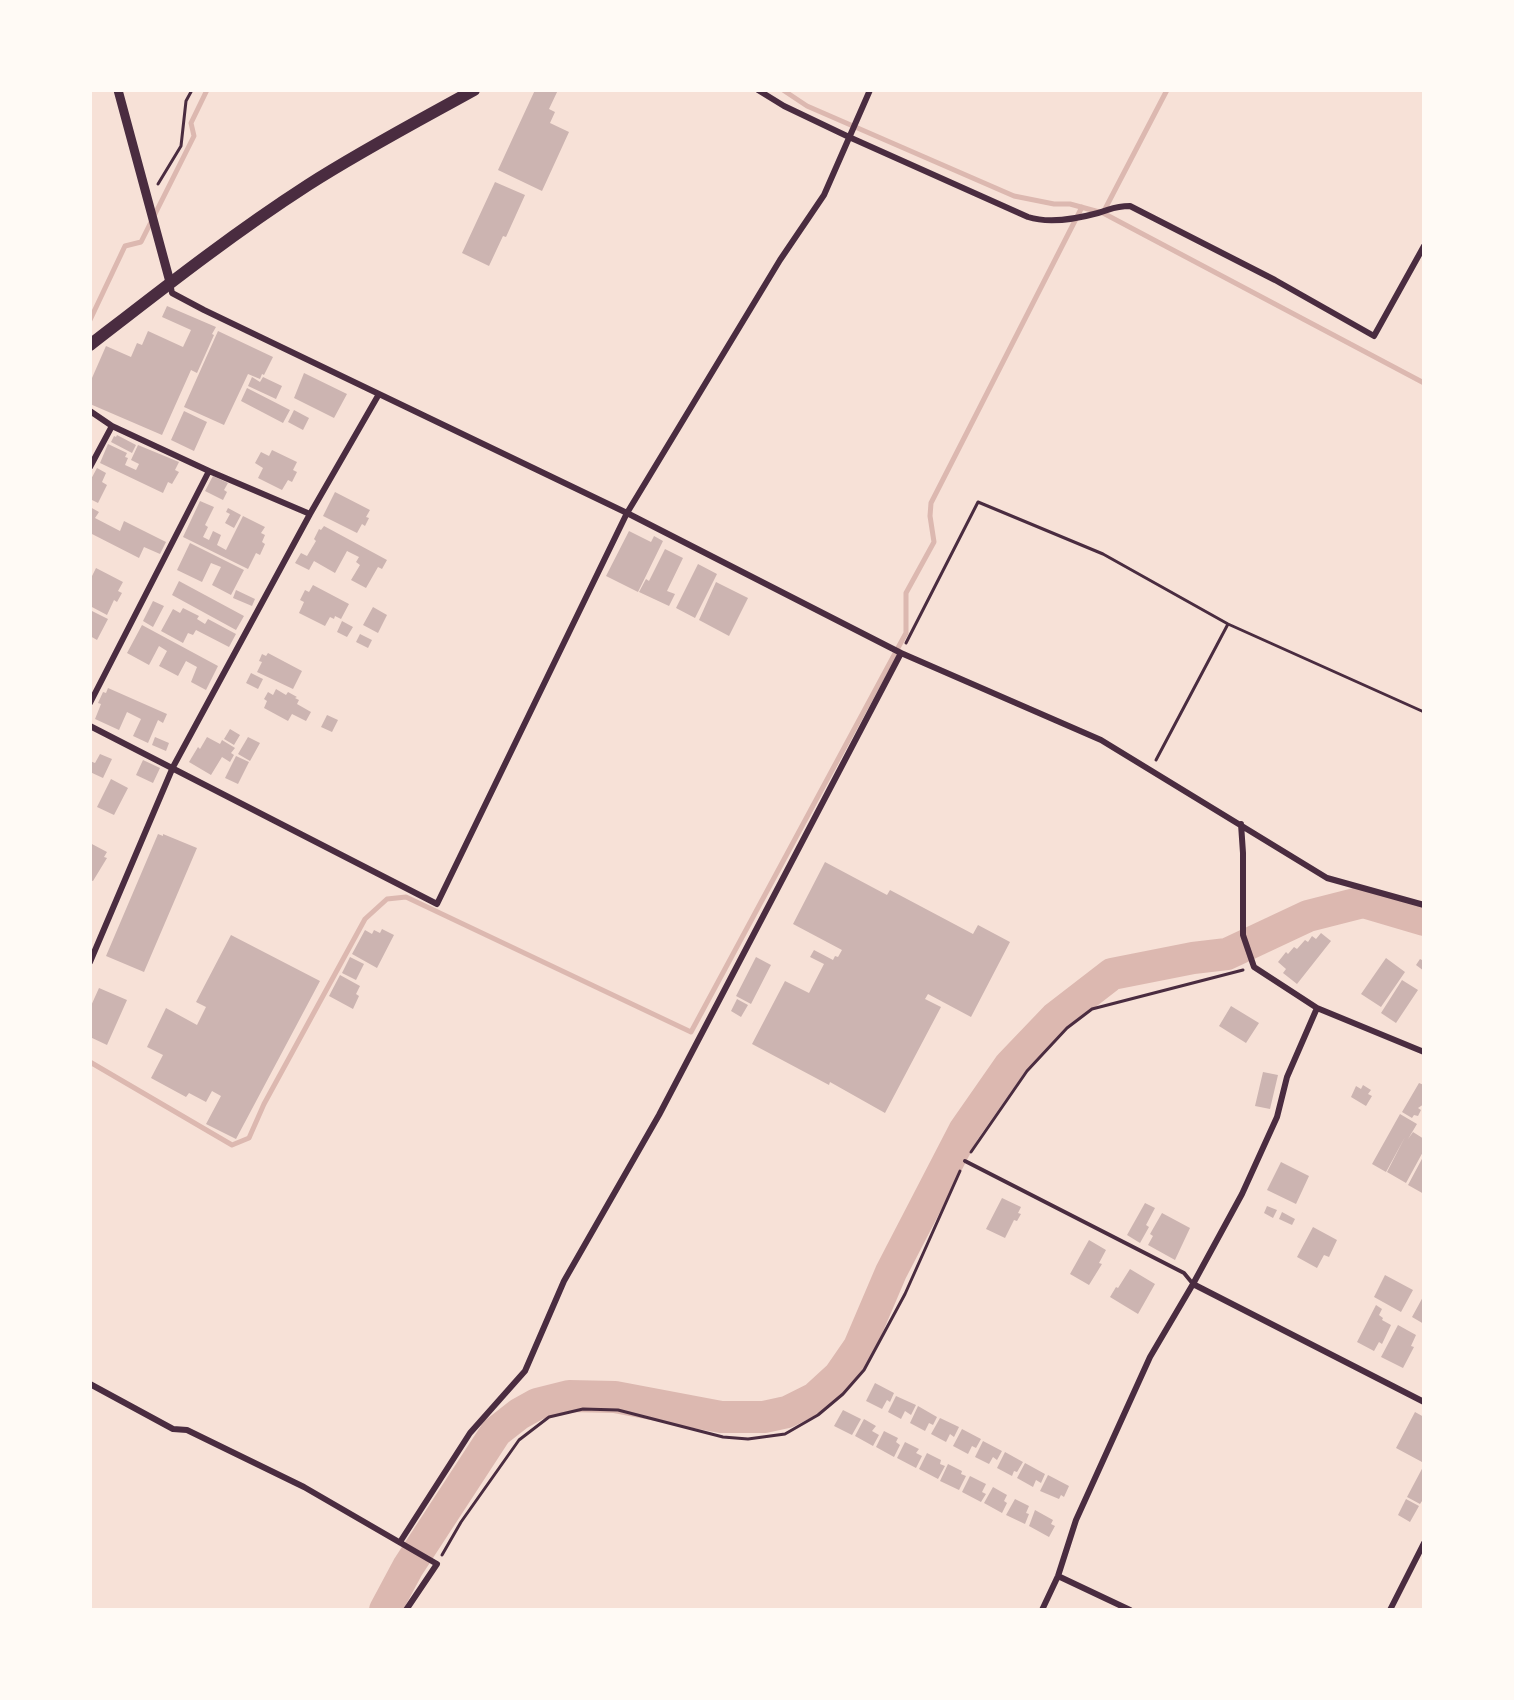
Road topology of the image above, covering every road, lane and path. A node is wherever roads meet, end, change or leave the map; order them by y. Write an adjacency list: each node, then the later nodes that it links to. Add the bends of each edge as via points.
1 (118, 90): 7 (street)
2 (192, 90): 7 (path, via 186,102 181,146)
3 (474, 90): 9 (main road, via 308,186)
4 (758, 90): 6 (street)
5 (870, 90): 6 (street)
6 (849, 136): 8 (street, via 1038,220 1062,220 1130,206 1374,336); 16 (street, via 824,195)
7 (147, 201): 9 (street)
8 (1424, 246)
9 (170, 282): 10 (main road); 11 (street, via 172,293 204,310)
10 (90, 345)
11 (379, 393): 16 (street); 17 (street)
12 (90, 411): 13 (street)
13 (112, 426): 14 (street); 15 (street)
14 (90, 467)
15 (209, 471): 17 (street); 20 (street)
16 (627, 513): 19 (street); 23 (street, via 437,904)
17 (310, 514): 23 (street)
18 (1228, 624): 19 (path, via 1103,554 978,502); 21 (path); 24 (path)
19 (901, 653): 24 (street, via 1101,740); 35 (street, via 659,1115 564,1281 525,1371 470,1432)
20 (90, 703)
21 (1424, 712)
22 (90, 726): 23 (street)
23 (173, 767): 27 (street)
24 (1151, 770): 25 (street)
25 (1241, 824): 26 (street, via 1326,878); 28 (street, via 1243,935)
26 (1424, 905)
27 (90, 962)
28 (1253, 964): 29 (street); 31 (path, via 1092,1009 1067,1028 1027,1071)
29 (1317, 1008): 30 (street); 32 (street, via 1287,1077 1277,1117 1242,1194)
30 (1424, 1052)
31 (965, 1161): 32 (lane, via 1184,1273); 37 (path, via 905,1294 864,1370 818,1415 785,1434 748,1438 723,1437 618,1410 583,1409 549,1417 519,1440 461,1522)
32 (1193, 1284): 34 (street); 38 (street, via 1150,1357 1076,1520)
33 (90, 1384): 35 (street, via 173,1429 187,1430 304,1487)
34 (1424, 1402)
35 (400, 1542): 37 (street)
36 (1424, 1543): 42 (street)
37 (437, 1564): 39 (street)
38 (1058, 1576): 40 (street); 41 (street)
39 (406, 1610)
40 (1042, 1610)
41 (1130, 1610)
42 (1390, 1610)

